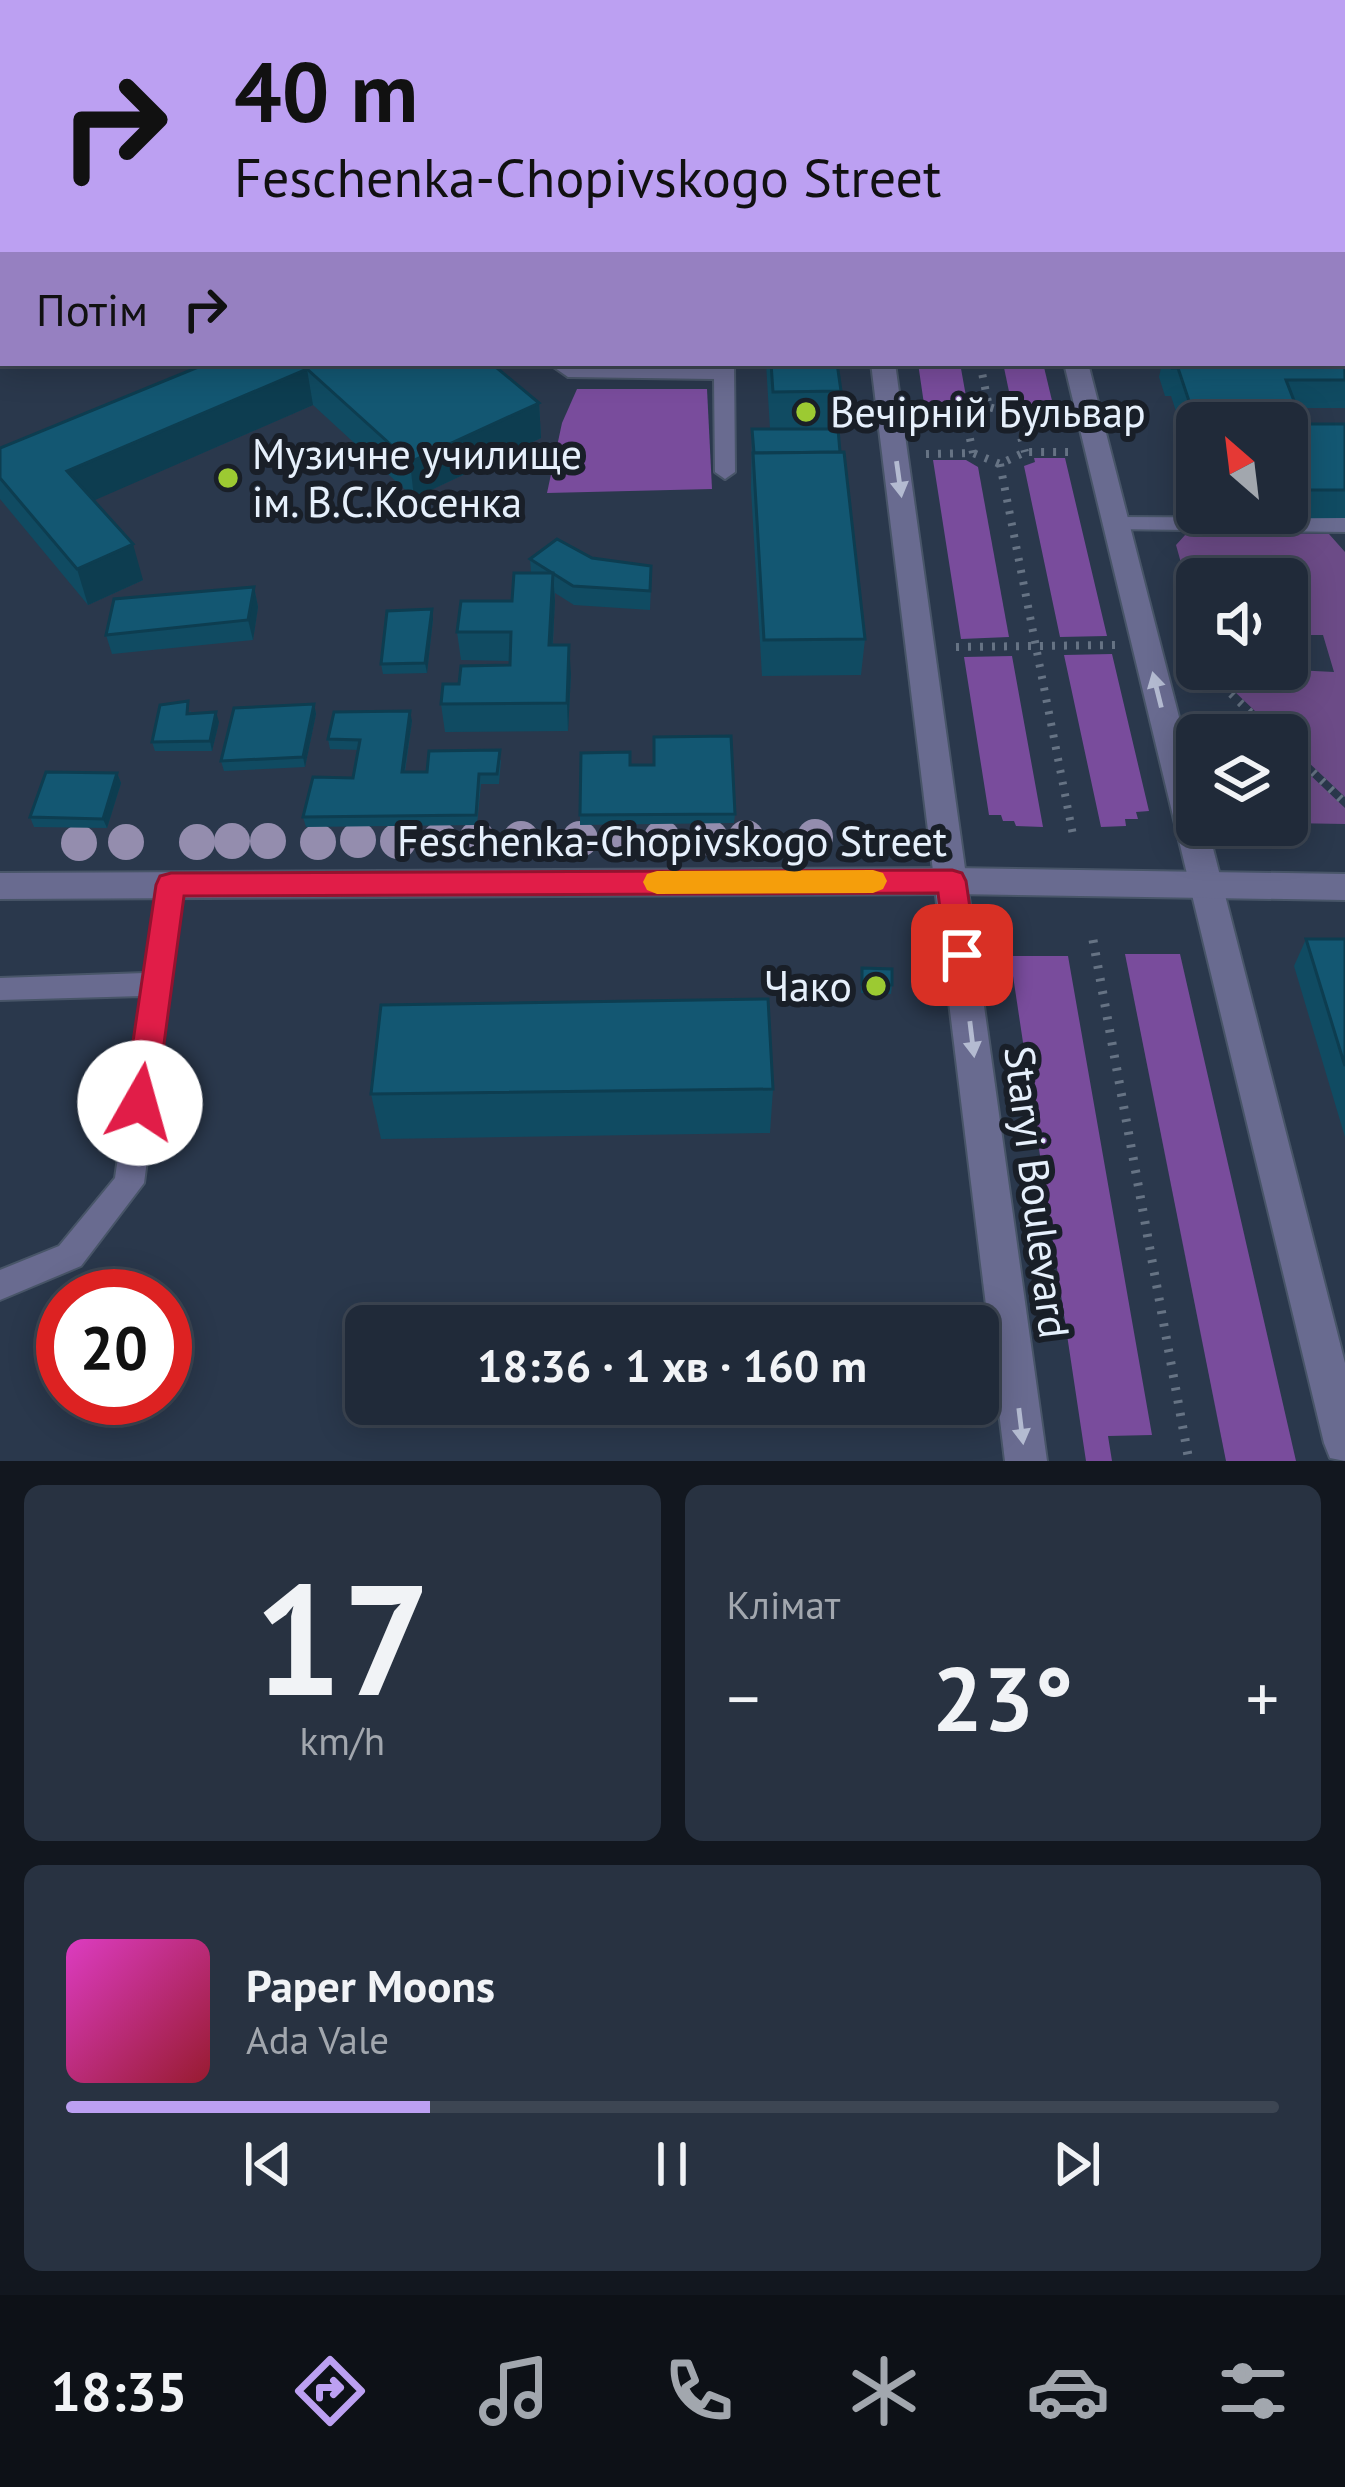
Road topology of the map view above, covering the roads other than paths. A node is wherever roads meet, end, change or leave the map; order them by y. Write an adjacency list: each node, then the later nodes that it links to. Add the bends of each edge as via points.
1 (562, 366): 4 (lane)
2 (883, 366): 8 (street, Staryi Boulevard, one-way to 8)
3 (1077, 366): 6 (street)
4 (724, 368): 5 (lane)
5 (724, 472)
6 (1116, 524): 7 (lane); 10 (street, one-way to 6)
7 (1345, 525)
8 (952, 881): 9 (street, Feschenka-Chopivskogo Street); 10 (street, Feschenka-Chopivskogo Street); 17 (street, Staryi Boulevard, one-way to 17)
9 (171, 885): 11 (street, Feschenka-Chopivskogo Street); 13 (lane)
10 (1204, 885): 12 (street, Feschenka-Chopivskogo Street); 16 (street)
11 (0, 886)
12 (1345, 887)
13 (155, 984): 14 (lane); 15 (lane, via 129,1183 70,1256)
14 (0, 988)
15 (0, 1285)
16 (1345, 1443)
17 (1026, 1461)

